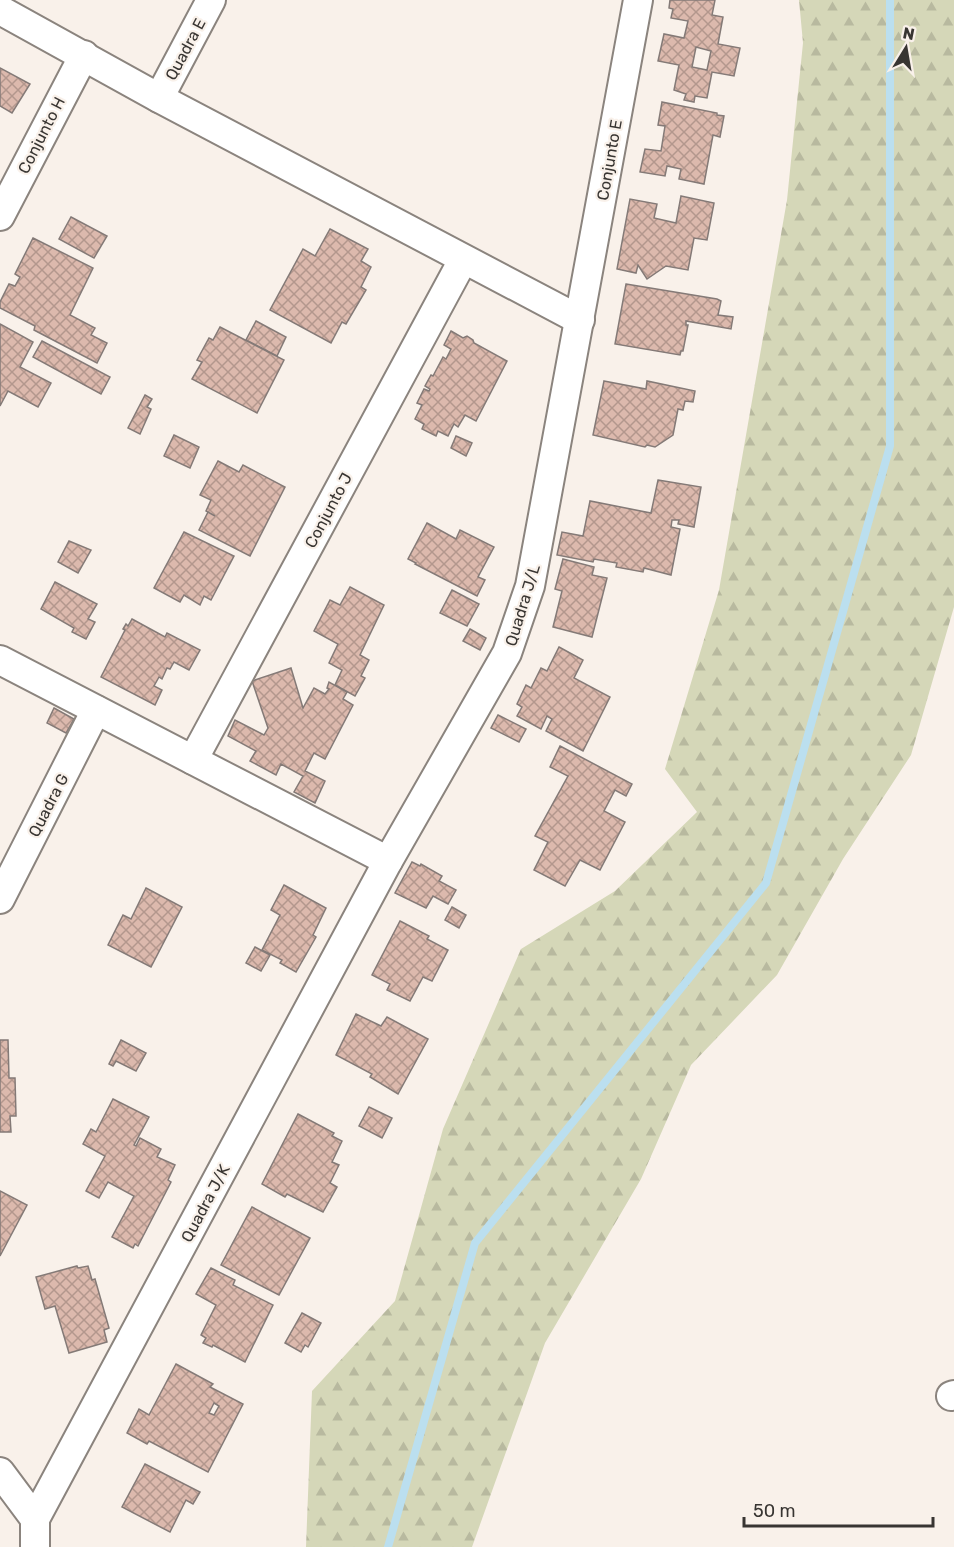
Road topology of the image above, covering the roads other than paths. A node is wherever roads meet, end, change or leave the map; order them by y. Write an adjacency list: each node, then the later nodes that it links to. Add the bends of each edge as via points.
1 (211, 0): 5 (street, Quadra E)
2 (638, 0): 8 (street, Conjunto E)
3 (0, 10): 4 (street)
4 (84, 55): 5 (street); 6 (street, Conjunto H)
5 (159, 98): 7 (street)
6 (0, 216)
7 (463, 260): 8 (street); 11 (street, Conjunto J)
8 (580, 320): 12 (street, Quadra J/L, via 530,586 507,653)
9 (0, 660): 10 (street)
10 (96, 710): 11 (street); 13 (street, Quadra G)
11 (193, 760): 12 (street)
12 (388, 861): 15 (street, Quadra J/K)
13 (0, 899)
14 (0, 1472): 15 (street)
15 (35, 1519): 16 (street, Quadra J/K)
16 (35, 1547)

